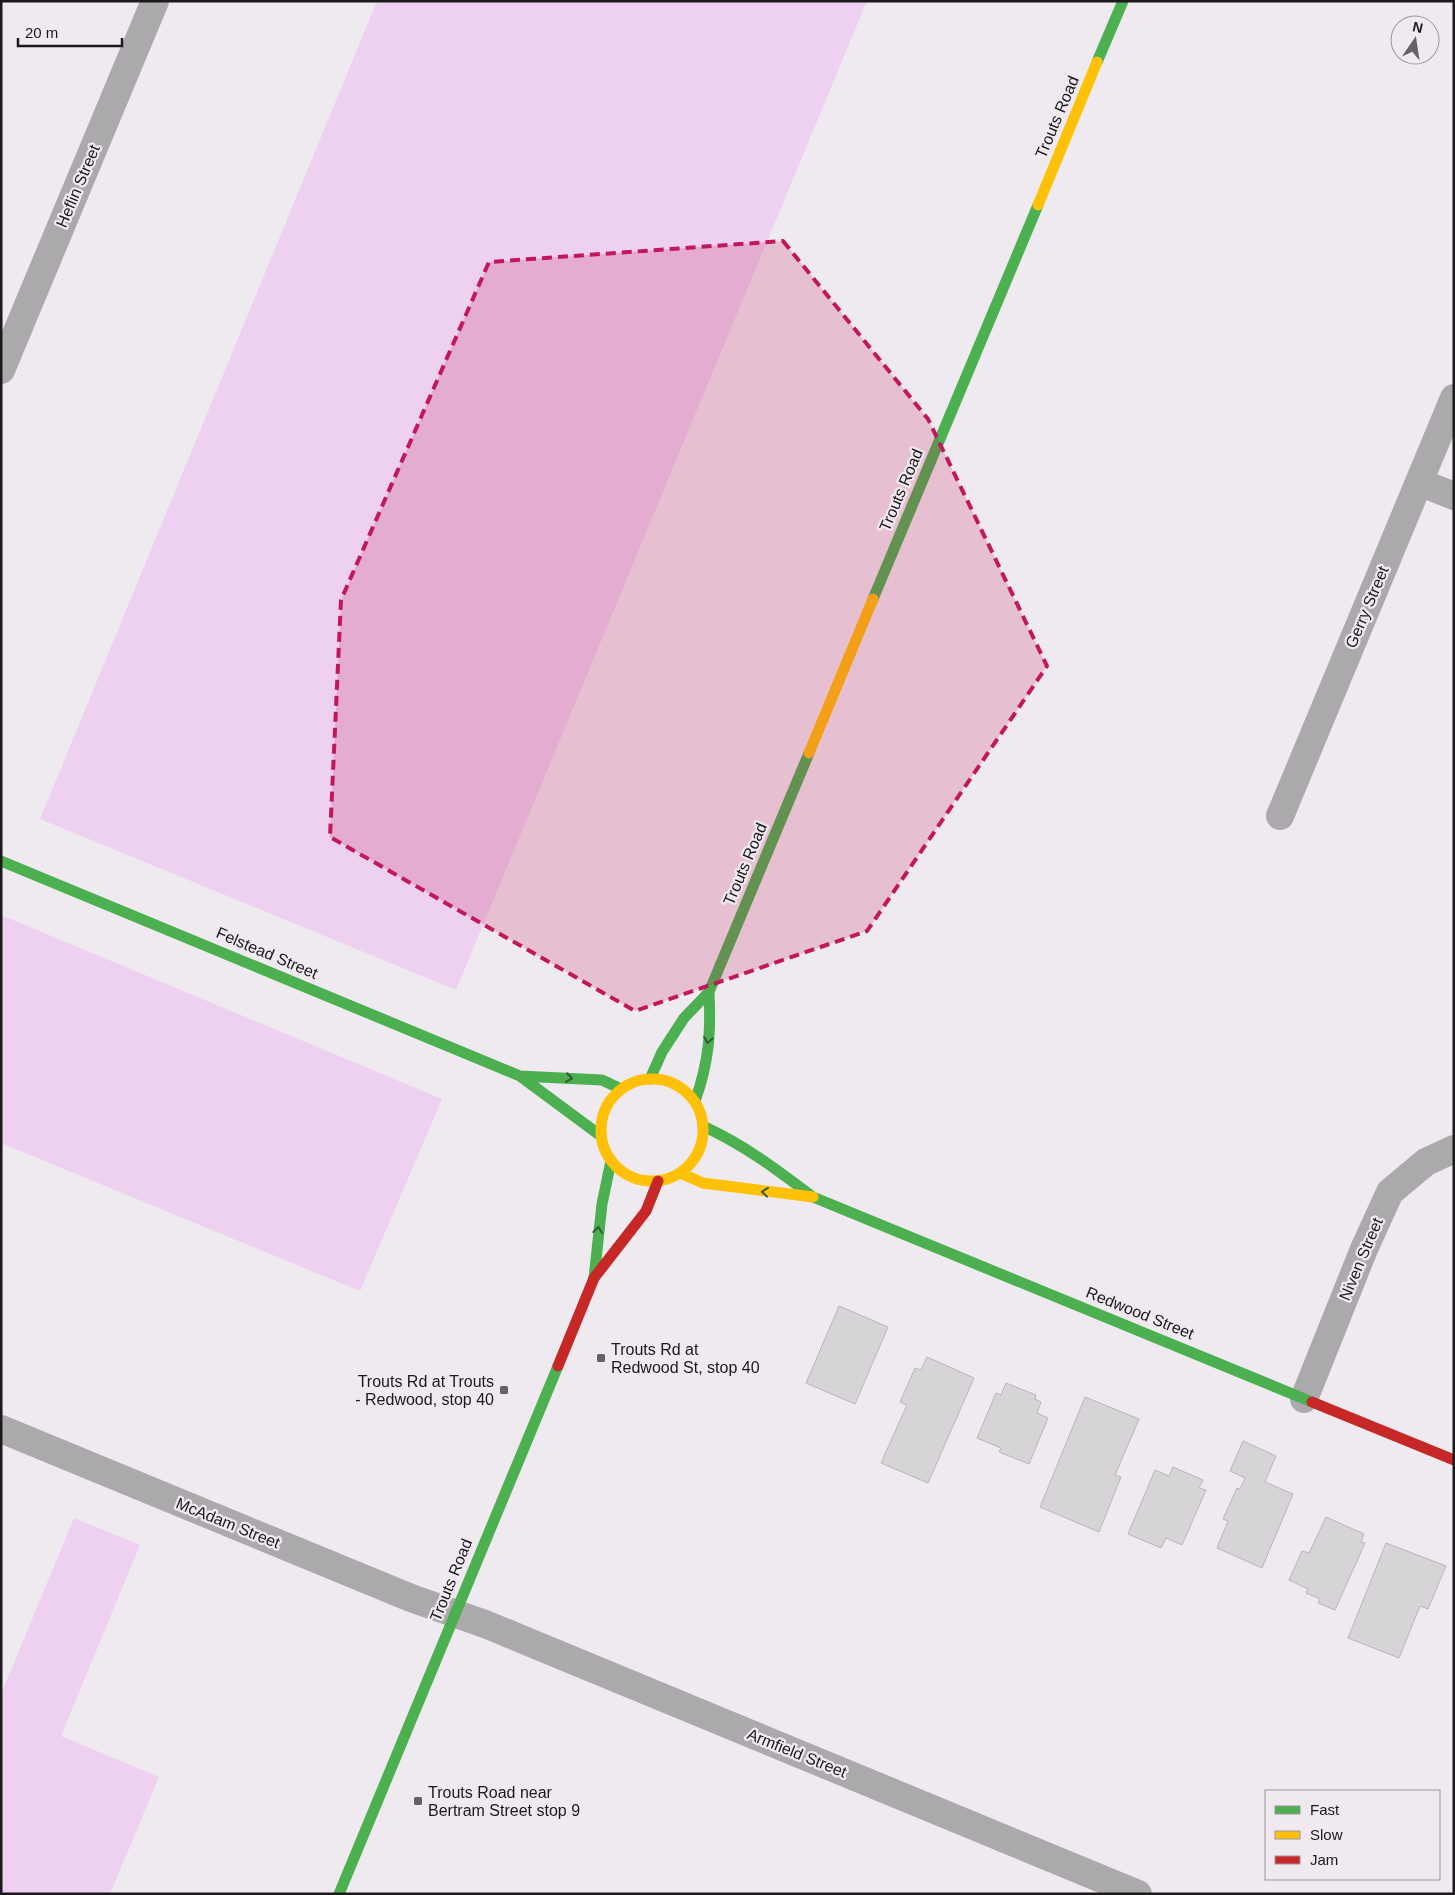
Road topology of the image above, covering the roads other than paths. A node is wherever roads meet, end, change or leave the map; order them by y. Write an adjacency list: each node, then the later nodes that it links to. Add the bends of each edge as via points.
1 (155, 1): 3 (street, Heflin Street)
2 (1123, 1): 9 (street, Trouts Road)
3 (1, 370)
4 (1454, 398): 5 (street, Gerry Street)
5 (1419, 482): 6 (street); 7 (street, Gerry Street)
6 (1454, 496)
7 (1280, 816)
8 (1, 861): 10 (street, Felstead Street)
9 (709, 992): 11 (street, Trouts Road, via 684,1018 662,1052); 13 (street, Trouts Road, one-way to 13, via 711,1028 704,1077)
10 (520, 1076): 12 (street, Felstead Street, one-way to 12, via 602,1080); 15 (street, Felstead Street)
11 (650, 1079): 12 (street); 13 (street, via 667,1081 683,1089)
12 (621, 1089): 15 (street, via 609,1102 602,1118)
13 (695, 1101): 14 (street)
14 (703, 1126): 18 (street, via 703,1140 698,1153); 20 (street, Redwood Street, via 764,1160)
15 (601, 1136): 17 (street)
16 (1454, 1149): 22 (street, Niven Street, via 1426,1162 1390,1192)
17 (611, 1161): 19 (street, via 624,1173 641,1180); 21 (street, Trouts Road, one-way to 17, via 597,1231 604,1183)
18 (680, 1173): 19 (street); 20 (street, Redwood Street, one-way to 18, via 703,1183)
19 (658, 1181): 21 (street, Trouts Road, via 646,1211)
20 (813, 1197): 22 (street, Redwood Street)
21 (594, 1278): 25 (street, Trouts Road)
22 (1304, 1399): 24 (street, Redwood Street)
23 (1, 1429): 25 (street, McAdam Street)
24 (1454, 1460)
25 (455, 1614): 26 (street, Trouts Road); 27 (street, Armfield Street)
26 (339, 1894)
27 (1138, 1894)

